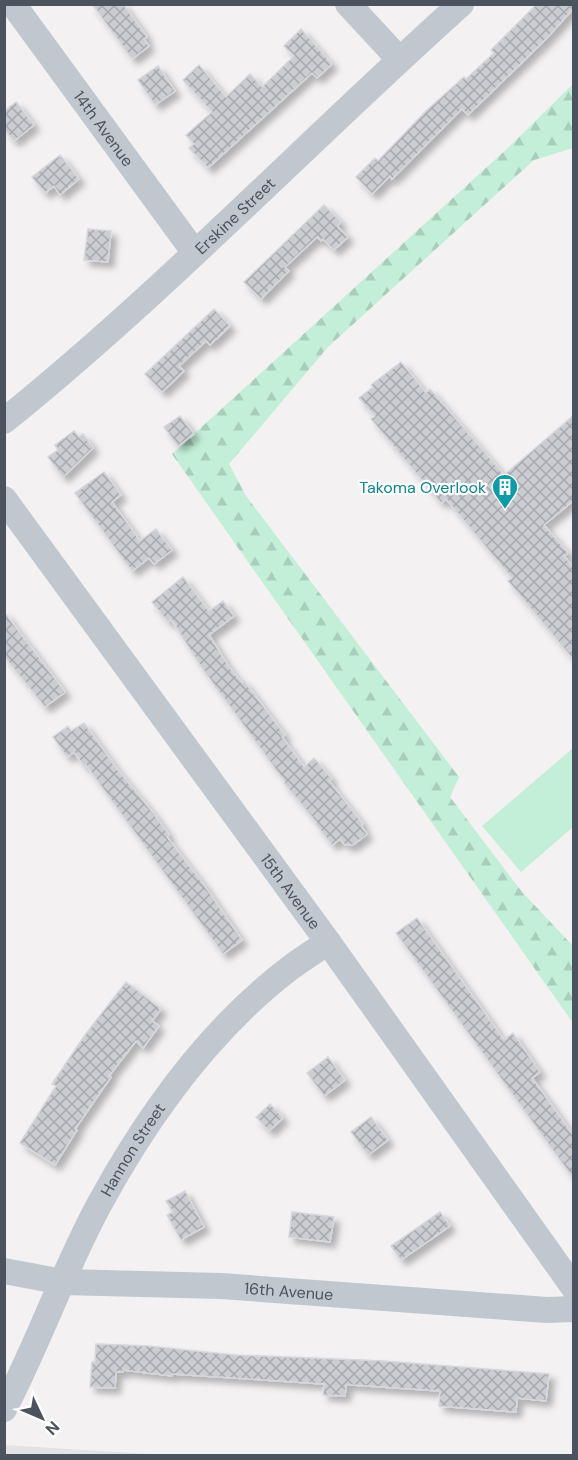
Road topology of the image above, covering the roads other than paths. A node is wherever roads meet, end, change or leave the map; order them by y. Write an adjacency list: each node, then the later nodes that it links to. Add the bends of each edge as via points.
1 (13, 4): 5 (street, 14th Avenue)
2 (348, 4): 4 (street)
3 (460, 4): 4 (street, Erskine Street)
4 (399, 59): 5 (street, Erskine Street)
5 (195, 253): 6 (street, Erskine Street, via 68,369)
6 (4, 421)
7 (4, 499): 8 (street, 15th Avenue)
8 (328, 942): 10 (street, Hannon Street, via 291,967 234,1019 162,1103 99,1204); 11 (street, 15th Avenue)
9 (4, 1271): 10 (street, 16th Avenue)
10 (63, 1282): 12 (street, 16th Avenue, via 221,1286); 13 (street, Hannon Street)
11 (573, 1288)
12 (573, 1309)
13 (4, 1409)

